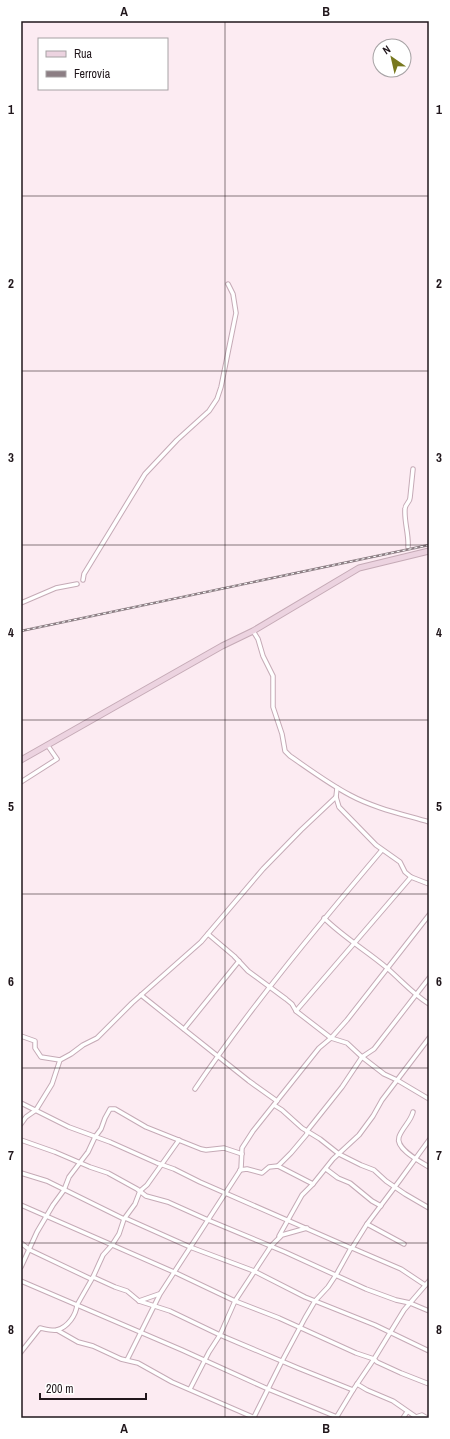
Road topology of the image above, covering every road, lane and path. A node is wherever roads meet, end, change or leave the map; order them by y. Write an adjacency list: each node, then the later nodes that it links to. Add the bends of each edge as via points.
1 (228, 284): 5 (street, via 233,294 236,312 217,399 209,411 145,474)
2 (413, 469): 3 (street, via 410,500 405,508)
3 (408, 547)
4 (429, 551): 8 (street, via 359,568)
5 (82, 580)
6 (77, 584): 7 (street, via 56,588)
7 (21, 603)
8 (252, 631): 9 (street); 12 (street, via 258,639 273,676 273,707 285,751)
9 (48, 746): 10 (street); 11 (street, via 57,759)
10 (21, 760)
11 (21, 782)
12 (337, 788): 13 (street); 14 (street, via 371,804)
13 (336, 797): 15 (street, via 339,807); 20 (street, via 263,869)
14 (429, 822)
15 (382, 850): 16 (street, via 400,862); 19 (street)
16 (411, 877): 17 (street); 21 (street)
17 (429, 884)
18 (429, 915): 23 (street)
19 (324, 918): 21 (street); 25 (street)
20 (208, 934): 22 (street); 26 (street)
21 (355, 942): 23 (street); 29 (street)
22 (239, 961): 25 (street, via 248,971); 30 (street)
23 (387, 968): 27 (street); 32 (street)
24 (429, 978): 27 (street)
25 (271, 987): 29 (street, via 292,1004); 34 (street)
26 (142, 995): 30 (street); 36 (street, via 96,1038)
27 (415, 995): 28 (street); 35 (street, via 374,1049)
28 (429, 1004)
29 (296, 1011): 32 (street)
30 (184, 1029): 34 (street)
31 (21, 1036): 36 (street, via 35,1041 35,1048 41,1057)
32 (331, 1038): 35 (street, via 347,1043); 40 (street, via 319,1048)
33 (429, 1038): 37 (street)
34 (218, 1056): 38 (street); 40 (street)
35 (362, 1057): 37 (street, via 384,1074); 46 (street)
36 (60, 1060): 43 (street, via 52,1084)
37 (397, 1080): 39 (street); 52 (street, via 359,1135)
38 (195, 1089)
39 (429, 1099)
40 (277, 1101): 42 (street)
41 (21, 1103): 43 (street)
42 (274, 1105): 46 (street); 51 (street, via 242,1148)
43 (36, 1110): 45 (street); 47 (street)
44 (413, 1112): 53 (street, via 398,1140 402,1149)
45 (21, 1124)
46 (307, 1131): 52 (street); 56 (street)
47 (95, 1137): 49 (street, via 112,1108 146,1127); 54 (street); 55 (street)
48 (21, 1140): 54 (street)
49 (179, 1140): 51 (street, via 206,1150 224,1148); 55 (street)
50 (429, 1140): 53 (street)
51 (242, 1154): 59 (street)
52 (339, 1154): 58 (street); 62 (street, via 374,1170)
53 (415, 1159): 57 (street); 62 (street)
54 (81, 1162): 63 (street, via 69,1177); 64 (street, via 125,1181)
55 (161, 1164): 64 (street, via 148,1185); 65 (street)
56 (278, 1166): 59 (street, via 269,1167 262,1173); 61 (street)
57 (429, 1167)
58 (326, 1168): 61 (street); 67 (street)
59 (240, 1170): 65 (street)
60 (21, 1173): 63 (street, via 47,1181)
61 (313, 1184): 72 (street, via 302,1195)
62 (395, 1187): 67 (street); 68 (street)
63 (64, 1190): 69 (street); 70 (street)
64 (140, 1191): 70 (street); 71 (street, via 146,1196 168,1202)
65 (225, 1193): 71 (street); 72 (street)
66 (21, 1205): 69 (street)
67 (381, 1206): 73 (street)
68 (429, 1208)
69 (47, 1216): 78 (street); 82 (street, via 33,1239)
70 (125, 1219): 78 (street); 80 (street)
71 (208, 1220): 79 (street); 80 (street)
72 (287, 1220): 74 (street); 75 (street)
73 (367, 1224): 77 (street); 81 (street)
74 (307, 1228): 75 (street); 81 (street)
75 (279, 1236): 79 (street)
76 (21, 1243): 82 (street)
77 (404, 1244)
78 (112, 1245): 85 (street); 87 (street, via 103,1255)
79 (272, 1246): 84 (street); 86 (street)
80 (190, 1247): 84 (street); 85 (street)
81 (351, 1248): 86 (street); 89 (street)
82 (30, 1250): 83 (street); 87 (street)
83 (21, 1267)
84 (254, 1271): 92 (street); 93 (street)
85 (174, 1272): 90 (street); 92 (street)
86 (336, 1275): 93 (street); 94 (street, via 366,1289)
87 (92, 1278): 91 (street, via 126,1291); 95 (street)
88 (21, 1281): 95 (street)
89 (428, 1283): 94 (street)
90 (160, 1294): 91 (street); 96 (street)
91 (139, 1300): 96 (street)
92 (235, 1301): 98 (street); 102 (street)
93 (315, 1301): 98 (street); 101 (street)
94 (410, 1303): 97 (street); 101 (street)
95 (78, 1305): 99 (street, via 72,1319); 100 (street)
96 (153, 1305): 100 (street); 102 (street)
97 (429, 1310)
98 (300, 1328): 105 (street); 108 (street)
99 (57, 1330): 104 (street, via 40,1328); 106 (street, via 78,1342)
100 (141, 1332): 106 (street); 107 (street)
101 (390, 1332): 103 (street); 105 (street)
102 (220, 1335): 107 (street); 108 (street)
103 (429, 1351)
104 (21, 1352)
105 (374, 1359): 109 (street); 110 (street)
106 (128, 1360): 111 (street)
107 (205, 1360): 111 (street); 112 (street)
108 (282, 1361): 112 (street); 113 (street)
109 (357, 1384): 113 (street); 114 (street, via 393,1401)
110 (429, 1384)
111 (190, 1389): 116 (street)
112 (268, 1389): 116 (street); 117 (street)
113 (353, 1390): 117 (street)
114 (407, 1412): 118 (street); 119 (street, via 416,1417 422,1415)
115 (429, 1413): 119 (street)
116 (255, 1418)
117 (336, 1418)
118 (403, 1418)
119 (427, 1418)

